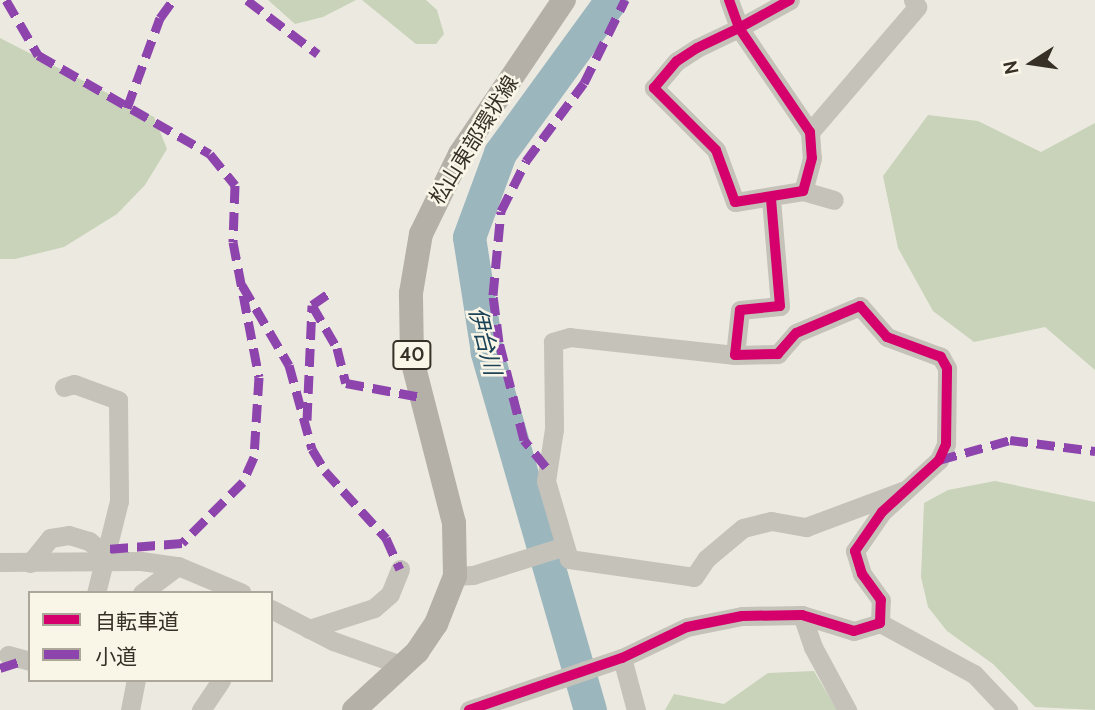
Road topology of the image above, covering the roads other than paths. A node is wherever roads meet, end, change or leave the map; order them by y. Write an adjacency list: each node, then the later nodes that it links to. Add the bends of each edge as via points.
1 (564, 0): 19 (main road, 松山東部環状線 / 40, via 460,154 432,205 414,262 412,360 453,523)
2 (729, 0): 5 (street)
3 (790, 0): 5 (street)
4 (913, 0): 6 (street, via 917,7)
5 (739, 27): 6 (street); 8 (street, via 677,61 654,88 716,150 735,202)
6 (810, 132): 7 (street, via 812,158)
7 (803, 191): 8 (street); 9 (street)
8 (771, 198): 10 (street, via 780,306 740,310)
9 (834, 200)
10 (735, 355): 12 (street, via 778,354 796,333 860,306 894,341 941,357 949,388 946,444 939,460); 13 (street, via 570,337 553,342 554,429 547,481)
11 (64, 387): 15 (street, via 74,384 118,400 119,501 115,532)
12 (908, 489): 13 (street, via 806,527 771,521 743,528 706,559 694,577 569,559); 25 (street, via 882,512 855,551 862,574 881,600)
13 (562, 547): 19 (street)
14 (0, 562): 16 (street)
15 (102, 562): 16 (street); 16 (street, via 100,550 89,541 69,535 50,538); 17 (street); 20 (street)
16 (30, 563)
17 (178, 566): 21 (street); 22 (street)
18 (400, 569): 26 (street, via 390,594 374,608)
19 (454, 576): 30 (main road, 松山東部環状線 / 40, via 436,624)
20 (96, 591)
21 (145, 591)
22 (237, 591)
23 (802, 615): 25 (street, via 854,631); 28 (street, via 742,616 687,627); 38 (street, via 813,648)
24 (275, 616): 26 (street)
25 (880, 623): 39 (street, via 974,674)
26 (309, 629): 30 (street)
27 (8, 655): 29 (street)
28 (622, 658): 36 (street); 37 (street)
29 (28, 660)
30 (404, 666): 35 (main road, 松山東部環状線 / 40)
31 (136, 682): 33 (street)
32 (219, 682): 34 (street)
33 (130, 710)
34 (201, 710)
35 (354, 710)
36 (468, 710)
37 (636, 710)
38 (847, 710)
39 (1008, 710)

